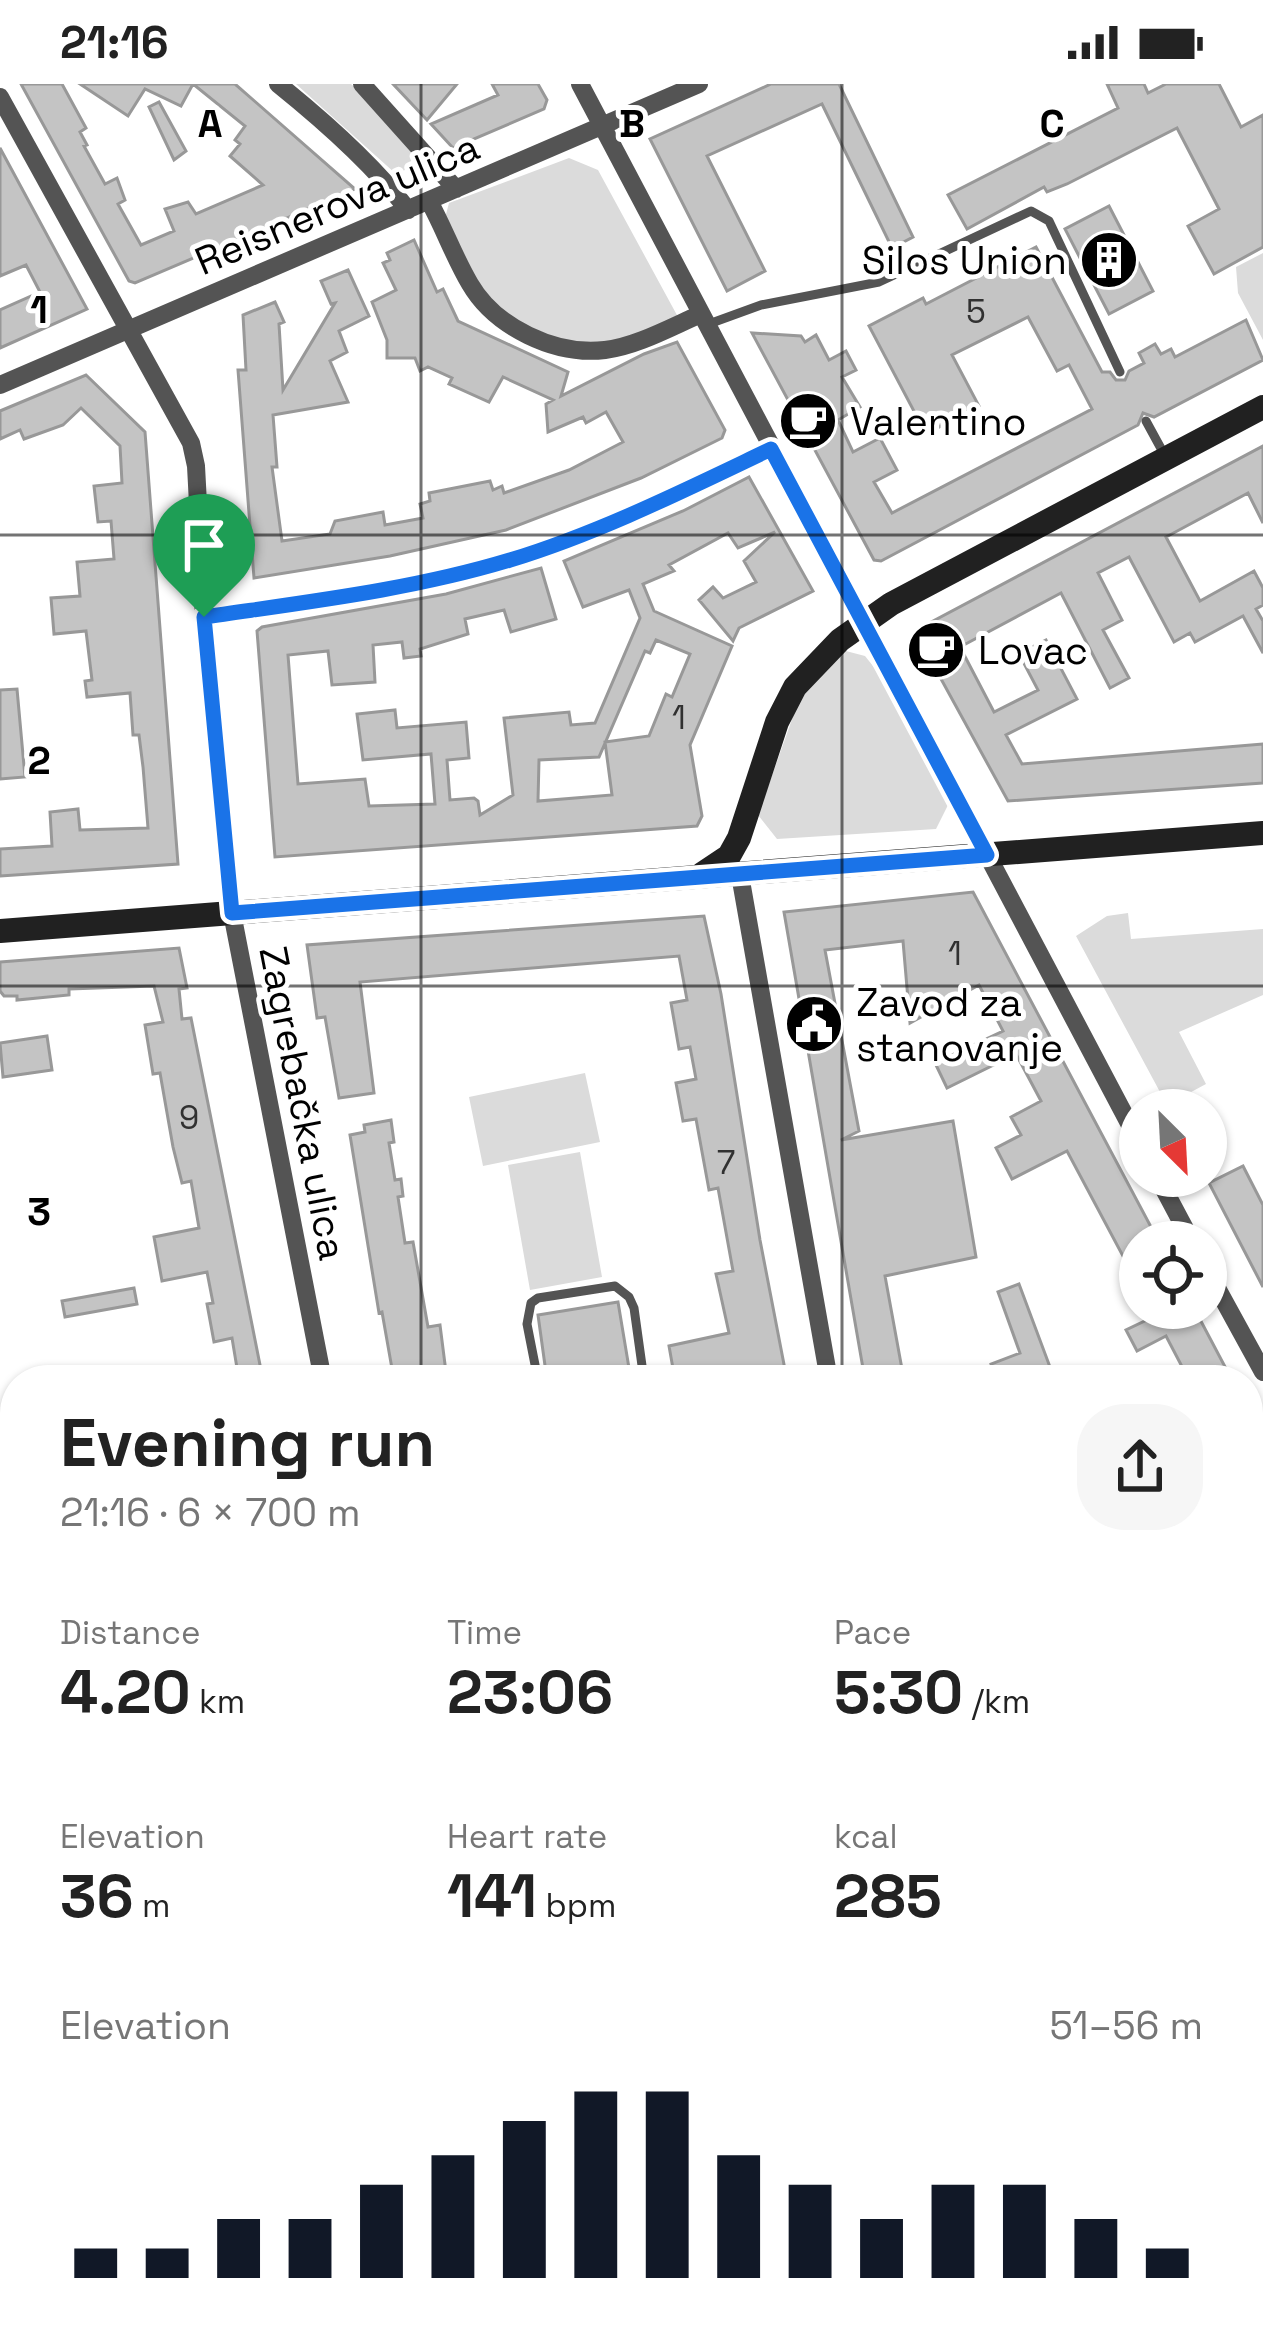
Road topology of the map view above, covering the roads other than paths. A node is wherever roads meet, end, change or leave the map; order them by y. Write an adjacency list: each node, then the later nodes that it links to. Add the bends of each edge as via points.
1 (278, 84): 9 (street)
2 (362, 84): 7 (street)
3 (580, 84): 6 (street)
4 (699, 84): 6 (street, Reisnerova ulica)
5 (0, 97): 11 (street, Zagrebačka ulica)
6 (602, 126): 7 (street, Reisnerova ulica); 10 (street)
7 (456, 189): 8 (street, Reisnerova ulica)
8 (429, 200): 9 (street, Reisnerova ulica); 10 (street, via 470,285 491,314 514,328 557,345 605,350)
9 (408, 210): 11 (street, Reisnerova ulica)
10 (703, 320): 12 (lane, via 879,282 1031,211 1049,221); 16 (street)
11 (129, 330): 13 (street, Reisnerova ulica); 18 (street, Zagrebačka ulica, via 191,443)
12 (1120, 371)
13 (0, 386)
14 (1263, 407): 17 (main road)
15 (1146, 421): 17 (lane)
16 (771, 449): 18 (street, via 511,560); 19 (street)
17 (1166, 458): 19 (main road)
18 (204, 617): 24 (street, Zagrebačka ulica)
19 (862, 622): 21 (street); 23 (main road, via 788,701 734,848 720,865)
20 (1263, 832): 21 (main road)
21 (987, 855): 22 (main road); 26 (street)
22 (740, 875): 23 (main road); 31 (street)
23 (689, 879): 24 (main road)
24 (232, 913): 25 (main road); 28 (street, Zagrebačka ulica)
25 (0, 932)
26 (1119, 1104)
27 (1227, 1306): 32 (street)
28 (320, 1365)
29 (535, 1365): 30 (lane, via 531,1303 615,1286 634,1308)
30 (642, 1365)
31 (826, 1365)
32 (1259, 1365)

